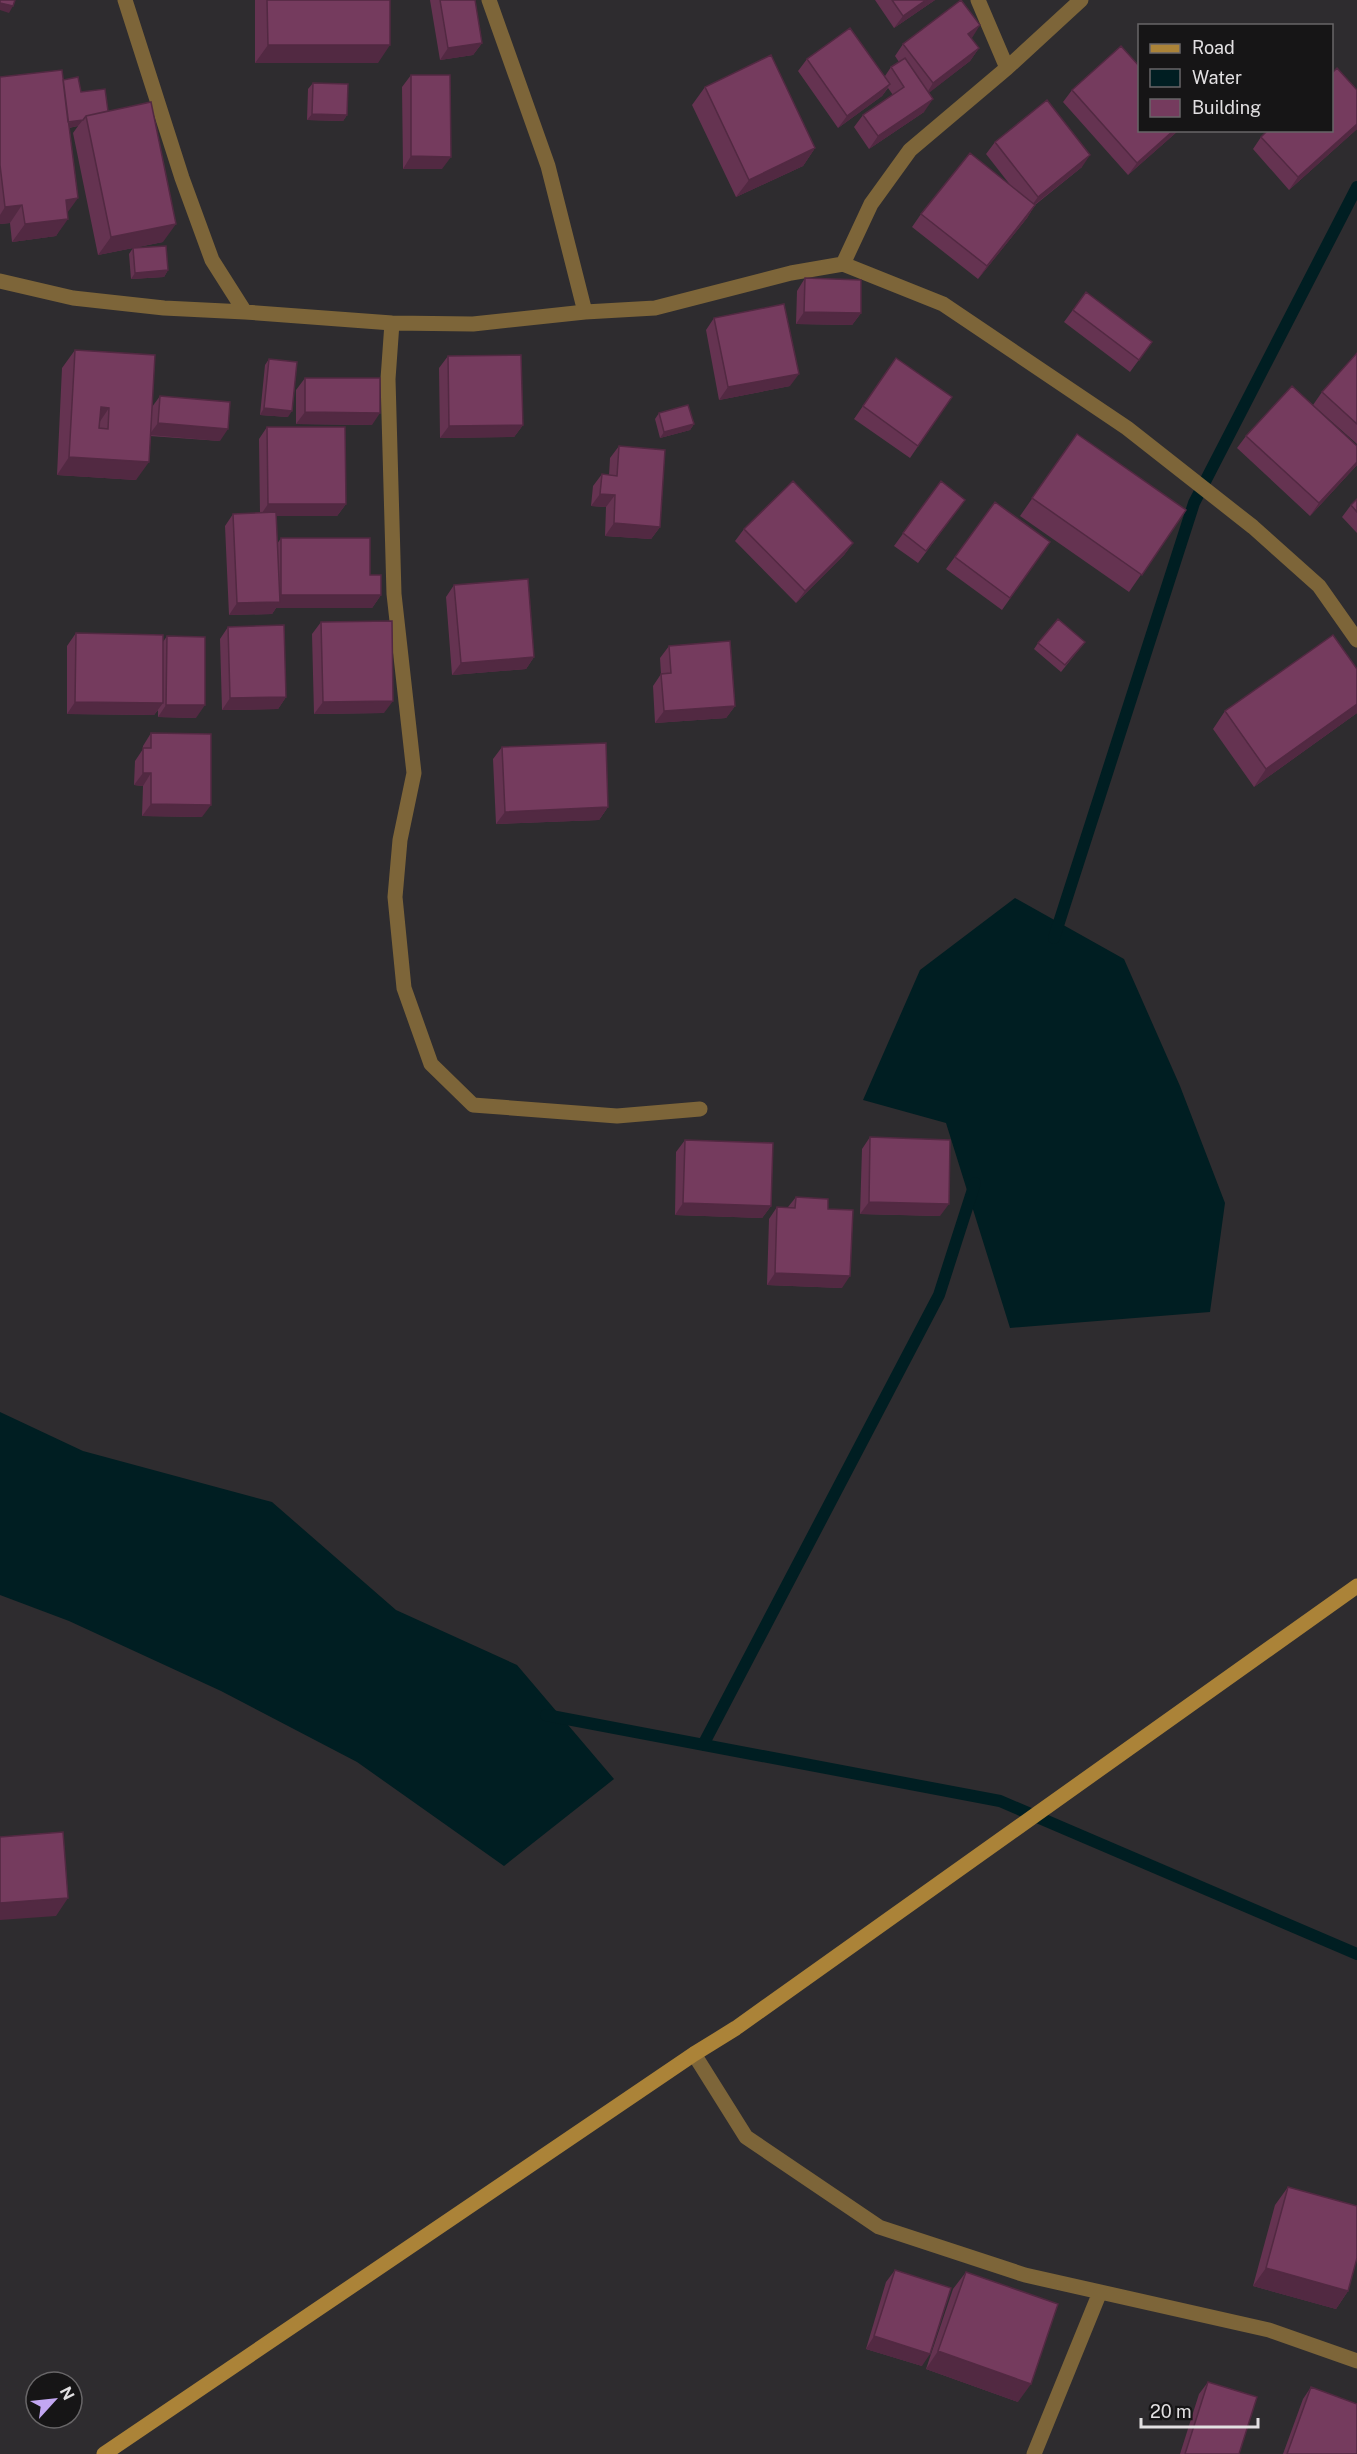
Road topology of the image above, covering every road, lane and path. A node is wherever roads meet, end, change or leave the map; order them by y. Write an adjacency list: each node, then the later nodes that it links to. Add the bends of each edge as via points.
1 (125, 0): 8 (street, via 212,260)
2 (489, 0): 9 (street, via 548,166)
3 (978, 0): 5 (street)
4 (1081, 0): 5 (street)
5 (1007, 68): 6 (street, via 910,150 871,204)
6 (843, 264): 9 (street, via 791,273 655,308); 11 (street, via 943,304 1127,428 1253,527 1319,586)
7 (0, 281): 8 (street, via 73,298)
8 (245, 312): 10 (street)
9 (585, 312): 10 (street, via 473,324)
10 (392, 323): 12 (street, via 388,379 394,594 414,773 400,840 395,897 404,988 431,1064 473,1105 616,1116)
11 (1357, 640)
12 (699, 1109)
13 (1357, 1586): 14 (main road)
14 (694, 2054): 15 (street, via 746,2137 879,2227 1025,2275); 17 (main road)
15 (1100, 2292): 16 (street, via 1269,2330); 18 (street)
16 (1357, 2361)
17 (104, 2454)
18 (1034, 2454)

